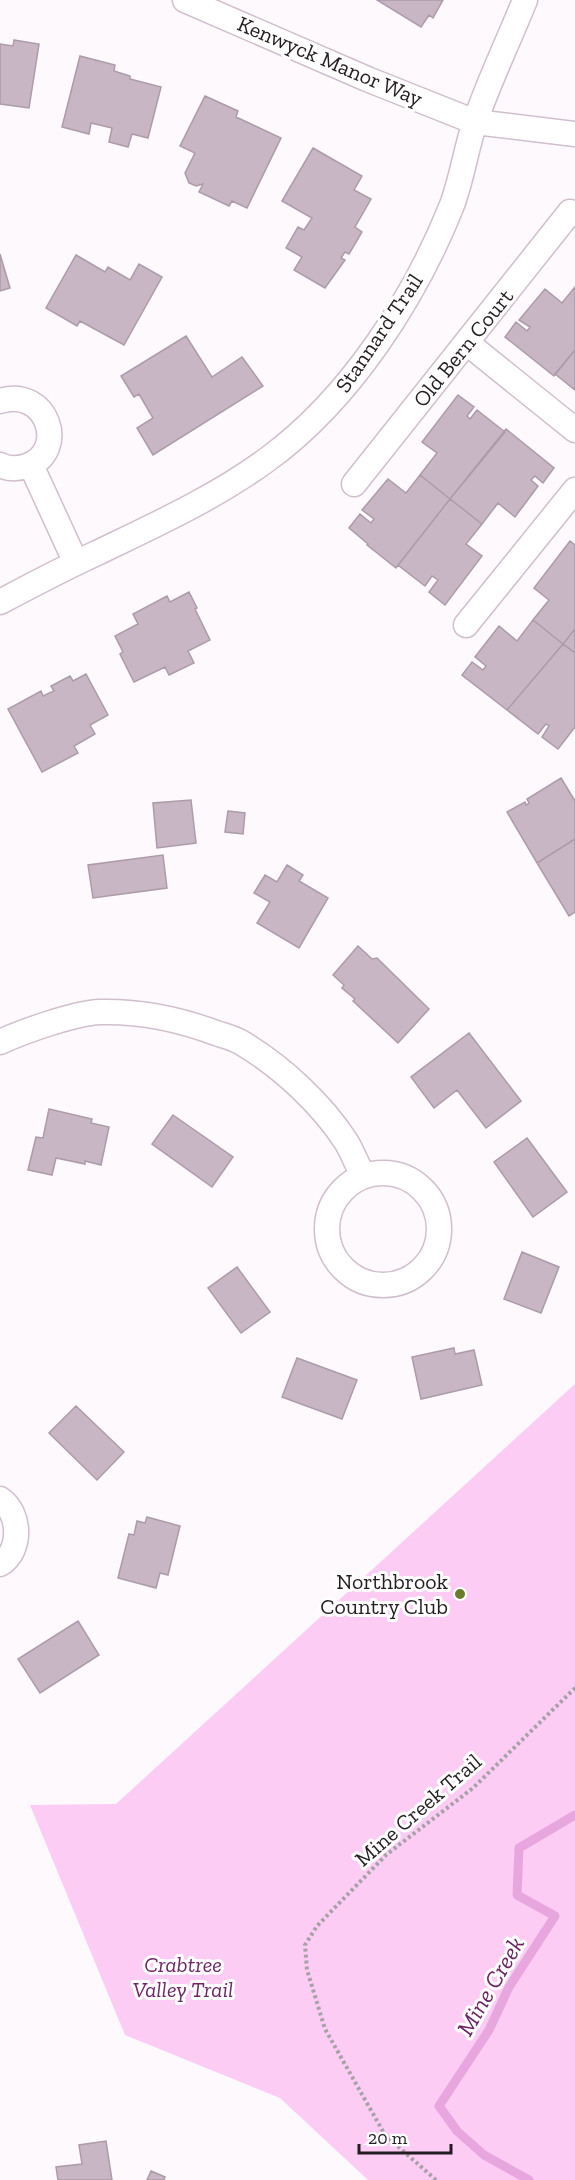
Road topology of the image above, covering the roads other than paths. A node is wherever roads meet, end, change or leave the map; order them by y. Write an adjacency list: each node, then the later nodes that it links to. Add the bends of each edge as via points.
1 (185, 0): 3 (street, Kenwyck Manor Way)
2 (525, 0): 3 (street, Stannard Trail)
3 (475, 122): 4 (street, Kenwyck Manor Way); 13 (street, Stannard Trail, via 452,204 424,265 395,316 331,402 268,459 221,489)
4 (575, 134)
5 (570, 212): 6 (street, Old Bern Court)
6 (467, 343): 8 (street); 11 (street, Old Bern Court)
7 (0, 401): 10 (street, via 24,399 45,417 49,439 45,451)
8 (575, 430)
9 (0, 465): 10 (street)
10 (31, 465): 13 (street)
11 (354, 484)
12 (575, 490): 15 (street)
13 (76, 563): 14 (street, Stannard Trail)
14 (0, 602)
15 (466, 625)
16 (0, 1042): 17 (street, via 51,1023 98,1012 146,1014 193,1024 241,1042 281,1071 321,1109 347,1144)
17 (363, 1176): 17 (street, via 346,1186 327,1217 326,1231 333,1257 356,1278 383,1285 408,1279 430,1260 439,1232 436,1212 417,1185 406,1178 387,1173)
18 (0, 1499): 19 (street, via 12,1512 16,1542)
19 (0, 1564)

